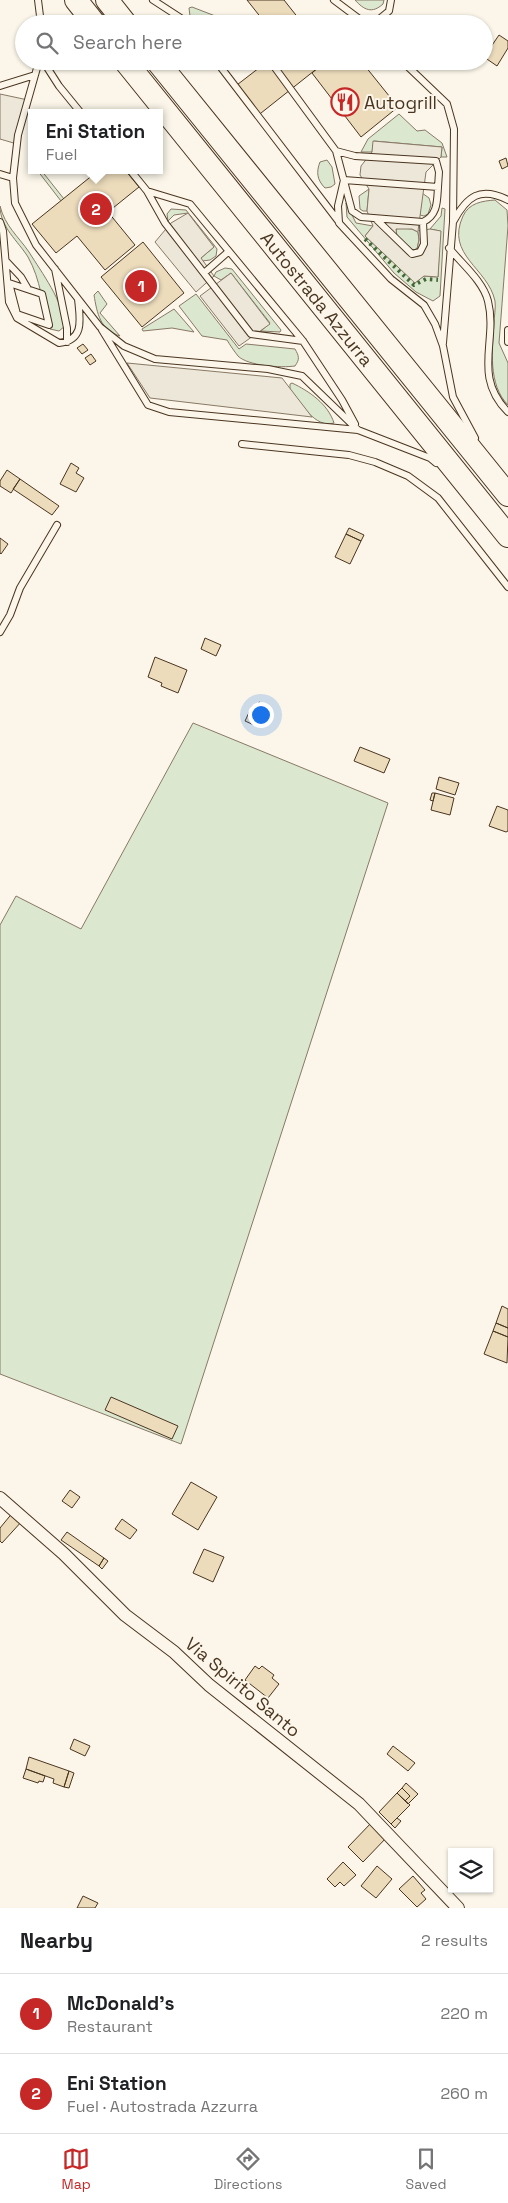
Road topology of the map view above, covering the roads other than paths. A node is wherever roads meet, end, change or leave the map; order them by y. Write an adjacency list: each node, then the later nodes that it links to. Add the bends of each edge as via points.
1 (38, 0): 7 (lane)
2 (76, 0): 8 (highway)
3 (107, 0): 9 (highway)
4 (155, 0): 10 (lane)
5 (334, 0): 11 (lane)
6 (391, 0): 12 (lane, via 389,11)
7 (40, 15)
8 (88, 15)
9 (119, 15)
10 (176, 15)
11 (354, 15)
12 (384, 15)
13 (36, 70): 20 (lane)
14 (49, 70): 22 (lane)
15 (132, 70): 53 (highway, Autostrada Azzurra)
16 (164, 70): 52 (highway, Autostrada Azzurra)
17 (223, 70): 35 (lane)
18 (277, 70): 23 (lane)
19 (411, 70): 34 (lane, via 447,104 454,129)
20 (35, 75): 21 (lane); 26 (lane, via 18,134)
21 (0, 86)
22 (78, 109)
23 (336, 151): 27 (lane); 28 (lane, via 355,156 436,161)
24 (0, 174): 26 (lane)
25 (133, 174): 29 (lane)
26 (13, 178): 39 (lane, via 15,203 36,245)
27 (344, 180): 28 (lane); 31 (lane, via 352,211 361,217); 35 (lane, via 338,206)
28 (438, 187): 33 (lane, via 436,208 430,219)
29 (148, 191): 37 (lane, via 190,204); 40 (lane, via 165,223)
30 (508, 200): 34 (lane, via 494,193 476,196 462,205)
31 (377, 220): 33 (lane); 33 (lane, via 412,254 420,252 424,244)
32 (0, 222): 38 (lane)
33 (423, 222)
34 (452, 222): 36 (lane)
35 (339, 223): 48 (lane, via 391,279 424,305)
36 (449, 248): 48 (lane); 49 (lane, via 483,289 488,302 488,374 492,391)
37 (228, 252): 40 (lane); 45 (lane)
38 (6, 261): 41 (lane); 46 (lane, via 10,302 17,318 59,343)
39 (54, 268): 42 (lane); 46 (lane)
40 (204, 273): 45 (lane, via 251,334)
41 (28, 289): 41 (lane, via 9,283 17,314 49,325 42,294)
42 (78, 298): 43 (lane); 46 (lane, via 81,324 74,338)
43 (100, 327): 50 (lane, via 124,346 155,358 302,376); 50 (lane, via 148,405 169,412)
44 (508, 330): 47 (lane)
45 (303, 341): 50 (lane)
46 (67, 342)
47 (508, 342)
48 (443, 346): 52 (lane, via 453,396)
49 (508, 412)
50 (358, 430): 53 (lane, via 430,458)
51 (242, 444): 56 (lane, via 349,455 408,476 438,498)
52 (503, 488)
53 (483, 505): 55 (highway, Autostrada Azzurra)
54 (57, 525): 57 (lane, via 20,588)
55 (508, 536)
56 (508, 587)
57 (0, 632)
58 (0, 1498): 59 (street, Via Spirito Santo, via 64,1554 125,1615 359,1804)
59 (458, 1908)

